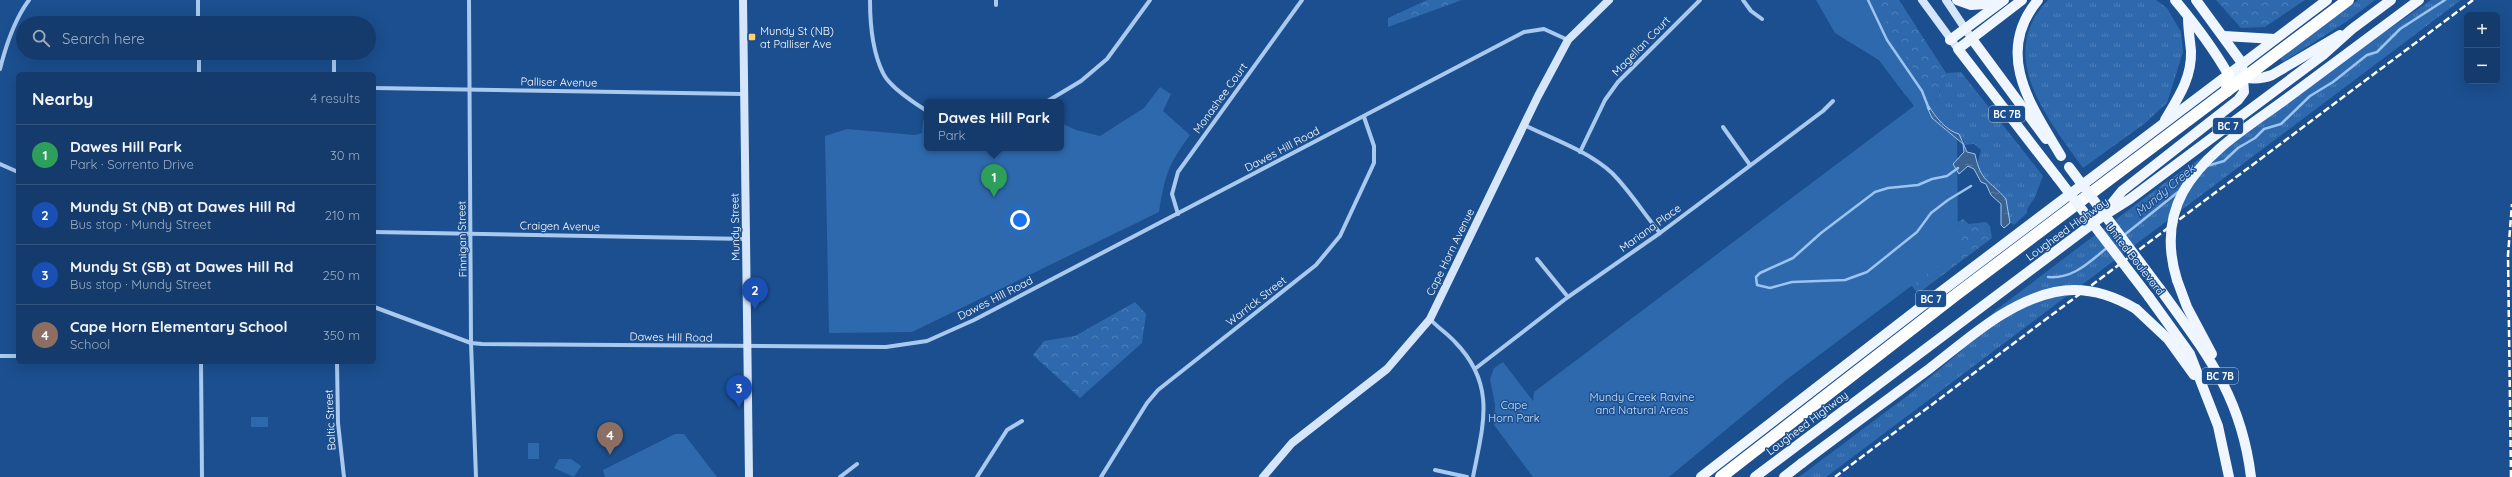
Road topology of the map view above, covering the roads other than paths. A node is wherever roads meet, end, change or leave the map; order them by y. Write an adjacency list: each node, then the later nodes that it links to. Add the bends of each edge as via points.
1 (29, 0): 25 (street)
2 (198, 0): 26 (street)
3 (470, 0): 47 (street, Finnigan Street)
4 (743, 0): 49 (street, Mundy Street)
5 (870, 0): 52 (street, via 871,30 883,74)
6 (996, 0): 24 (street)
7 (1150, 0): 50 (street, via 1107,59 1081,80)
8 (1302, 0): 62 (street, Monashee Court, via 1178,172 1172,194)
9 (1609, 0): 35 (street, Cape Horn Avenue)
10 (1700, 0): 57 (street, Magellan Court, via 1618,82 1605,100)
11 (1743, 0): 28 (street, via 1751,11)
12 (1922, 0): 36 (street, United Boulevard / BC 7B)
13 (1946, 0): 30 (street, United Boulevard / BC 7B)
14 (1957, 0): 23 (main road, via 1971,5)
15 (2022, 0): 34 (main road)
16 (2038, 0): 58 (main road, via 2022,29 2018,47 2018,66 2028,98)
17 (2175, 0): 27 (main road)
18 (2196, 0): 32 (main road)
19 (2327, 0): 33 (main road, Lougheed Highway / BC 7)
20 (2348, 0): 45 (highway)
21 (2391, 0): 31 (main road, Lougheed Highway / BC 7)
22 (2419, 0): 79 (main road, bridge, via 2237,136 2197,171 2180,197 2171,225 2171,255 2187,307 2208,345)
23 (2002, 2): 30 (main road)
24 (996, 6)
25 (19, 16)
26 (198, 16)
27 (2188, 17): 44 (main road, via 2197,24); 54 (main road, via 2191,52 2189,75)
28 (1762, 19)
29 (16, 23): 41 (street, via 5,47)
30 (1965, 29): 34 (street, United Boulevard / BC 7B); 36 (main road)
31 (2352, 29): 45 (main road, via 2272,75); 63 (main road, Lougheed Highway / BC 7, via 2323,56 2130,199)
32 (2224, 36): 33 (main road); 40 (main road)
33 (2275, 38): 40 (main road, Lougheed Highway / BC 7)
34 (1972, 39): 37 (main road); 58 (main road, United Boulevard / BC 7B, via 2032,122)
35 (1568, 40): 53 (street, Dawes Hill Road, via 1544,29 1524,32); 55 (street, Cape Horn Avenue)
36 (1950, 40): 37 (street, United Boulevard / BC 7B)
37 (1958, 49): 80 (main road, United Boulevard / BC 7B, bridge, via 2149,297 2190,354)
38 (199, 60): 42 (street)
39 (334, 60): 43 (street)
40 (2242, 63): 44 (main road, Lougheed Highway / BC 7); 45 (main road)
41 (0, 69)
42 (199, 72)
43 (334, 72)
44 (2228, 74): 45 (main road); 48 (highway); 54 (main road, Lougheed Highway / BC 7)
45 (2244, 78): 48 (highway); 63 (main road, via 2245,89 2238,100 2122,191)
46 (376, 88): 47 (street, Palliser Avenue)
47 (471, 89): 49 (street, Palliser Avenue); 65 (street, Finnigan Street)
48 (2227, 91): 95 (highway, via 1957,294)
49 (744, 94): 67 (street, Mundy Street)
50 (1051, 99)
51 (1833, 101): 60 (street, Mariana Place)
52 (924, 109)
53 (1364, 117): 62 (street, Dawes Hill Road); 90 (street, Warrick Street, via 1374,146 1374,163 1333,246 1316,265 1158,390 1143,409)
54 (2163, 123): 94 (main road, Lougheed Highway / BC 7)
55 (1524, 125): 57 (street); 71 (street, Cape Horn Avenue)
56 (1723, 127): 60 (street)
57 (1580, 152): 66 (street, via 1613,174)
58 (2061, 156): 79 (main road, United Boulevard / BC 7B, bridge)
59 (0, 164): 61 (street)
60 (1750, 165): 66 (street, Mariana Place)
61 (16, 171)
62 (1178, 214): 73 (street, Dawes Hill Road, via 974,320 927,341 886,347)
63 (2100, 218): 96 (main road, Lougheed Highway / BC 7)
64 (376, 232): 65 (street, Craigen Avenue)
65 (471, 233): 67 (street, Craigen Avenue); 72 (street, Finnigan Street)
66 (1660, 233): 69 (street, Mariana Place)
67 (746, 239): 73 (street, Mundy Street)
68 (1537, 259): 69 (street)
69 (1568, 296): 78 (street, Mariana Place)
70 (376, 308): 72 (street, Dawes Hill Road)
71 (1430, 319): 78 (street, via 1454,340); 91 (street, Cape Horn Avenue, via 1398,358 1292,443)
72 (471, 343): 73 (street, Dawes Hill Road); 86 (street, Finnigan Street)
73 (748, 347): 87 (street, Mundy Street)
74 (0, 356): 75 (street)
75 (16, 356)
76 (201, 364): 84 (street)
77 (337, 364): 85 (street, Baltic Street, via 338,423)
78 (1476, 368): 93 (street, via 1484,393 1484,414)
79 (2219, 373): 99 (main road, United Boulevard / BC 7B, via 2239,420)
80 (2200, 383): 97 (main road, bridge, via 2168,339 2136,309 2112,296 2081,290 2054,292 2023,303 1983,328); 98 (main road, United Boulevard / BC 7B, via 2218,426)
81 (1022, 421): 89 (street, via 1007,430)
82 (857, 464): 88 (street)
83 (1435, 470): 92 (street)
84 (202, 477)
85 (344, 477)
86 (476, 477)
87 (749, 477)
88 (840, 477)
89 (977, 477)
90 (1101, 477)
91 (1263, 477)
92 (1467, 477)
93 (1473, 477)
94 (1701, 477)
95 (1721, 477)
96 (1755, 477)
97 (1784, 477)
98 (2229, 477)
99 (2251, 477)

